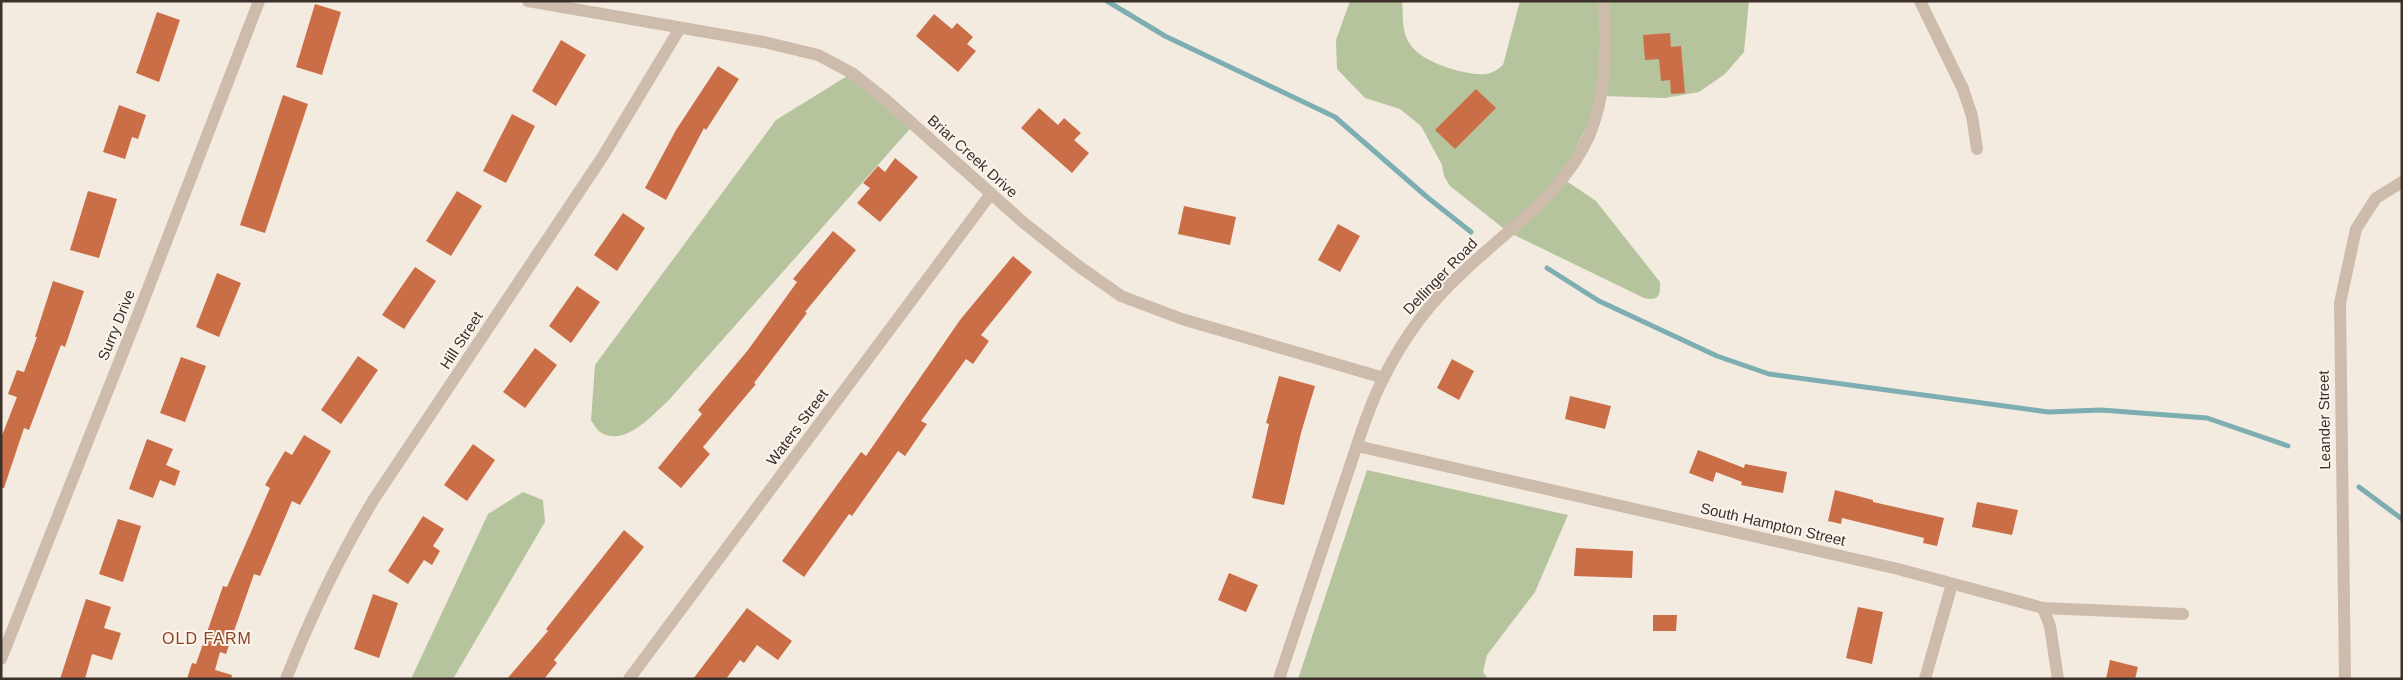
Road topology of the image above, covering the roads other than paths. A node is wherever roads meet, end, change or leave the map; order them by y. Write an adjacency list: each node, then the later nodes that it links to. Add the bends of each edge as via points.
1 (259, 1): 14 (street, Surry Drive)
2 (528, 1): 5 (street, Briar Creek Drive)
3 (1604, 1): 9 (street, Dellinger Road, via 1601,96 1590,136 1571,168 1527,215 1463,272 1424,313)
4 (1920, 1): 6 (street, via 1963,89 1972,116)
5 (680, 28): 8 (street, Briar Creek Drive, via 818,55 852,73 926,134); 15 (street, Hill Street, via 603,156 374,499 309,620)
6 (1977, 149)
7 (2402, 182): 20 (street, Leander Street, via 2376,198 2356,229 2340,303)
8 (990, 195): 9 (street, Briar Creek Drive, via 1121,296 1182,318); 16 (street, Waters Street)
9 (1384, 378): 10 (street, Dellinger Road)
10 (1357, 446): 11 (street, South Hampton Street); 17 (street, Dellinger Road)
11 (1952, 584): 12 (street, South Hampton Street); 18 (street)
12 (2043, 608): 13 (street, South Hampton Street); 19 (street, via 2050,626)
13 (2183, 614)
14 (1, 659)
15 (286, 679)
16 (629, 679)
17 (1279, 679)
18 (1925, 679)
19 (2058, 679)
20 (2345, 679)

